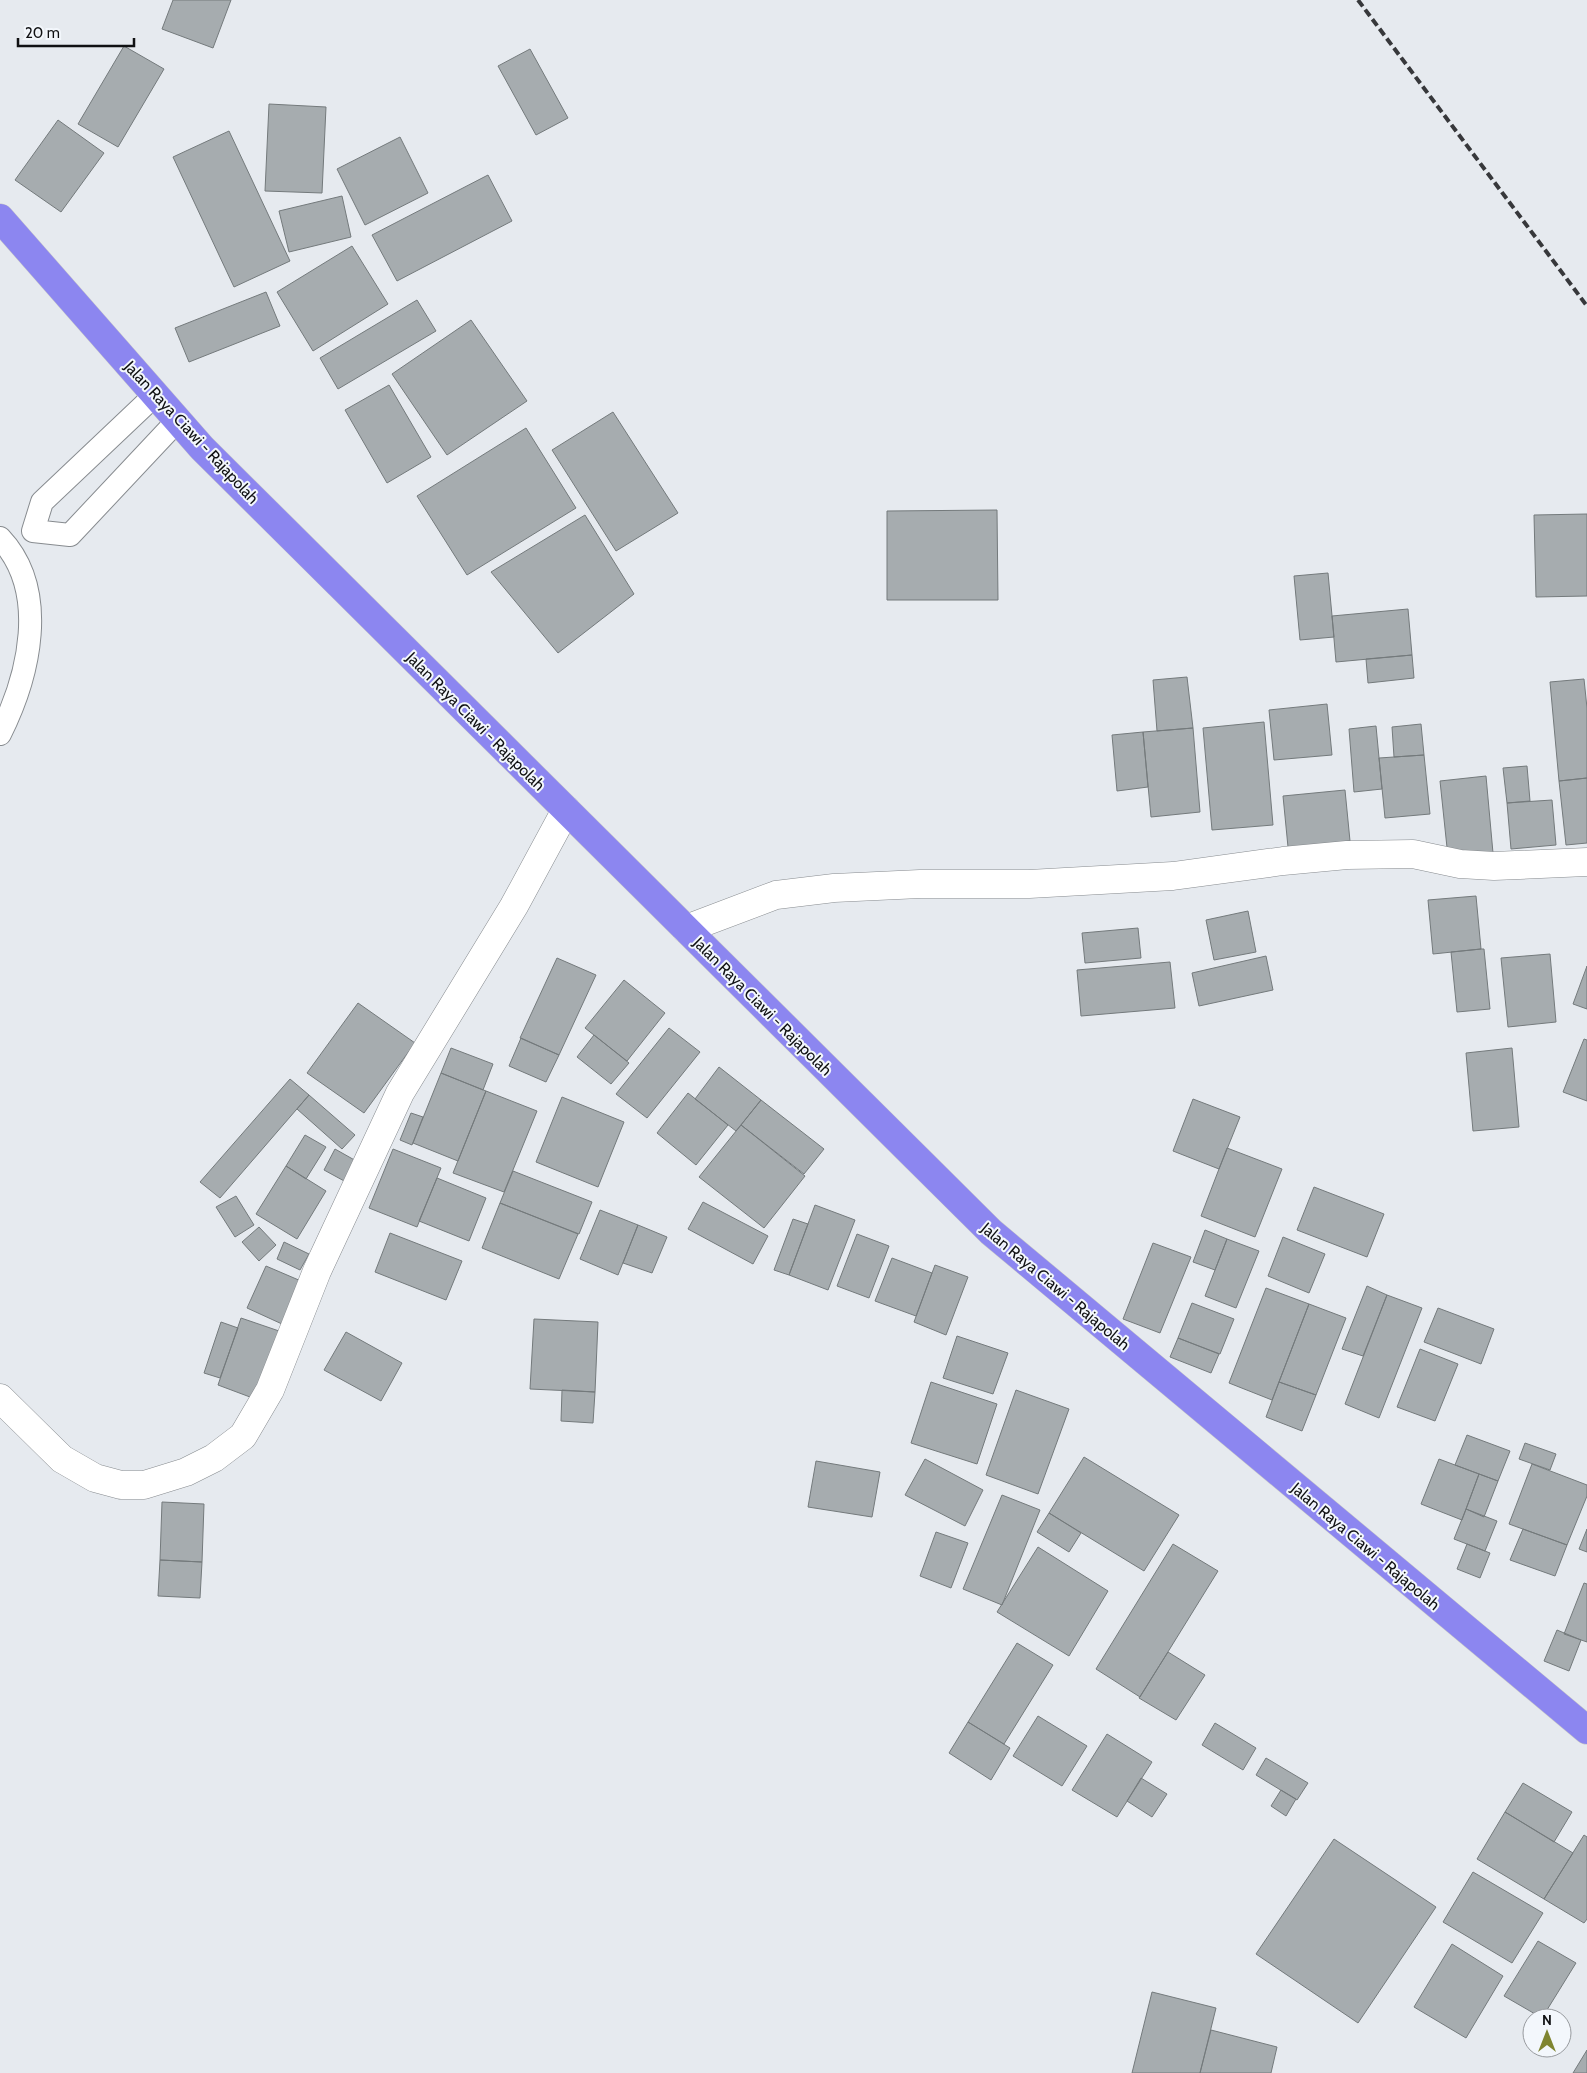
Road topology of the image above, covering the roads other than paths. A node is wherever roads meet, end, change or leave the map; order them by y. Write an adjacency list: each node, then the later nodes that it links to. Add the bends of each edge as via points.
1 (0, 218): 2 (highway, Jalan Raya Ciawi - Rajapolah)
2 (155, 395): 3 (highway, Jalan Raya Ciawi - Rajapolah); 4 (lane, via 42,502)
3 (178, 420): 4 (lane, via 70,535); 7 (highway, Jalan Raya Ciawi - Rajapolah, via 202,448)
4 (33, 531): 5 (lane)
5 (4, 543): 6 (lane, via 26,578 30,614 21,688)
6 (0, 734)
7 (566, 810): 9 (highway, Jalan Raya Ciawi - Rajapolah); 10 (street, via 514,906 400,1093 317,1271 270,1390 243,1436 214,1458 186,1472 144,1485 121,1485 95,1478 62,1459)
8 (1587, 862): 9 (street, via 1494,866 1460,864 1413,854 1347,856 1163,877 1029,884 834,888 776,895)
9 (686, 929): 11 (highway, Jalan Raya Ciawi - Rajapolah, via 991,1232)
10 (0, 1398)
11 (1587, 1730)

